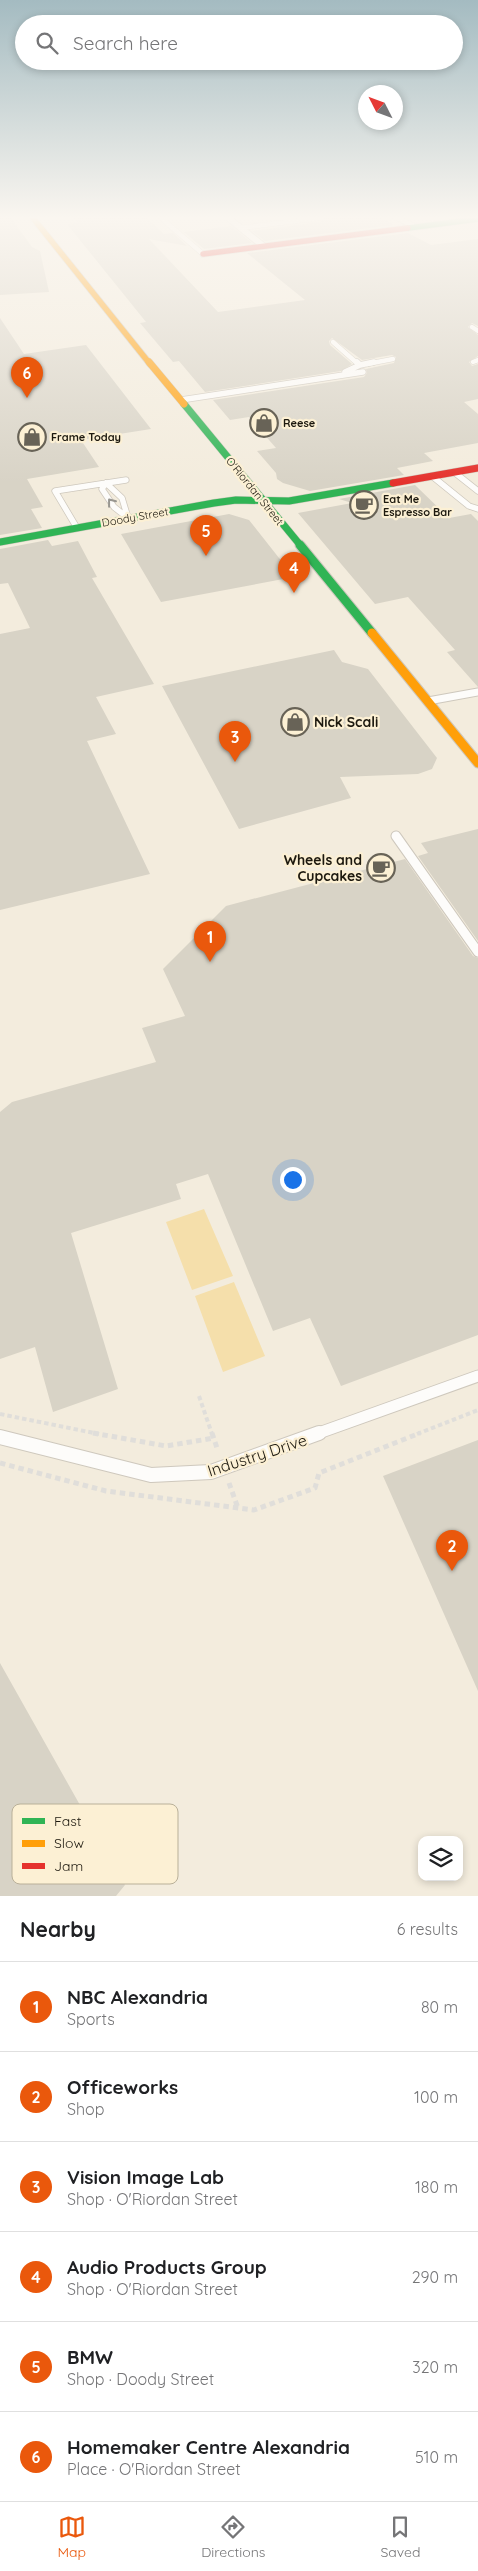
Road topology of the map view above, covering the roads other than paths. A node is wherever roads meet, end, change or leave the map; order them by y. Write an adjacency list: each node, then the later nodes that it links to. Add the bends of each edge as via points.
1 (102, 306): 9 (main road, O'Riordan Street)
2 (472, 327): 3 (lane)
3 (478, 331)
4 (333, 342): 6 (lane)
5 (393, 359): 6 (lane)
6 (360, 365): 8 (lane)
7 (363, 372): 8 (lane)
8 (333, 377): 9 (lane)
9 (181, 400): 16 (main road, O'Riordan Street)
10 (478, 468): 11 (main road, Doody Street)
11 (454, 472): 12 (main road, Doody Street); 15 (lane)
12 (432, 476): 16 (main road, Doody Street, via 288,501); 17 (lane, via 469,506)
13 (126, 480): 14 (lane)
14 (106, 483): 18 (lane, via 115,487 128,508); 18 (lane, one-way to 14, via 114,507 102,489); 19 (lane, via 55,491)
15 (478, 491)
16 (263, 501): 18 (main road, Doody Street, via 214,503); 22 (main road, O'Riordan Street)
17 (478, 509)
18 (128, 518): 19 (main road, Doody Street)
19 (77, 528): 20 (main road, Doody Street)
20 (0, 542)
21 (478, 692): 22 (lane)
22 (428, 701): 23 (main road, O'Riordan Street)
23 (478, 763)
24 (396, 836): 25 (lane)
25 (478, 952)
26 (478, 1376): 27 (lane, Industry Drive, via 211,1472 151,1475)
27 (0, 1437)

